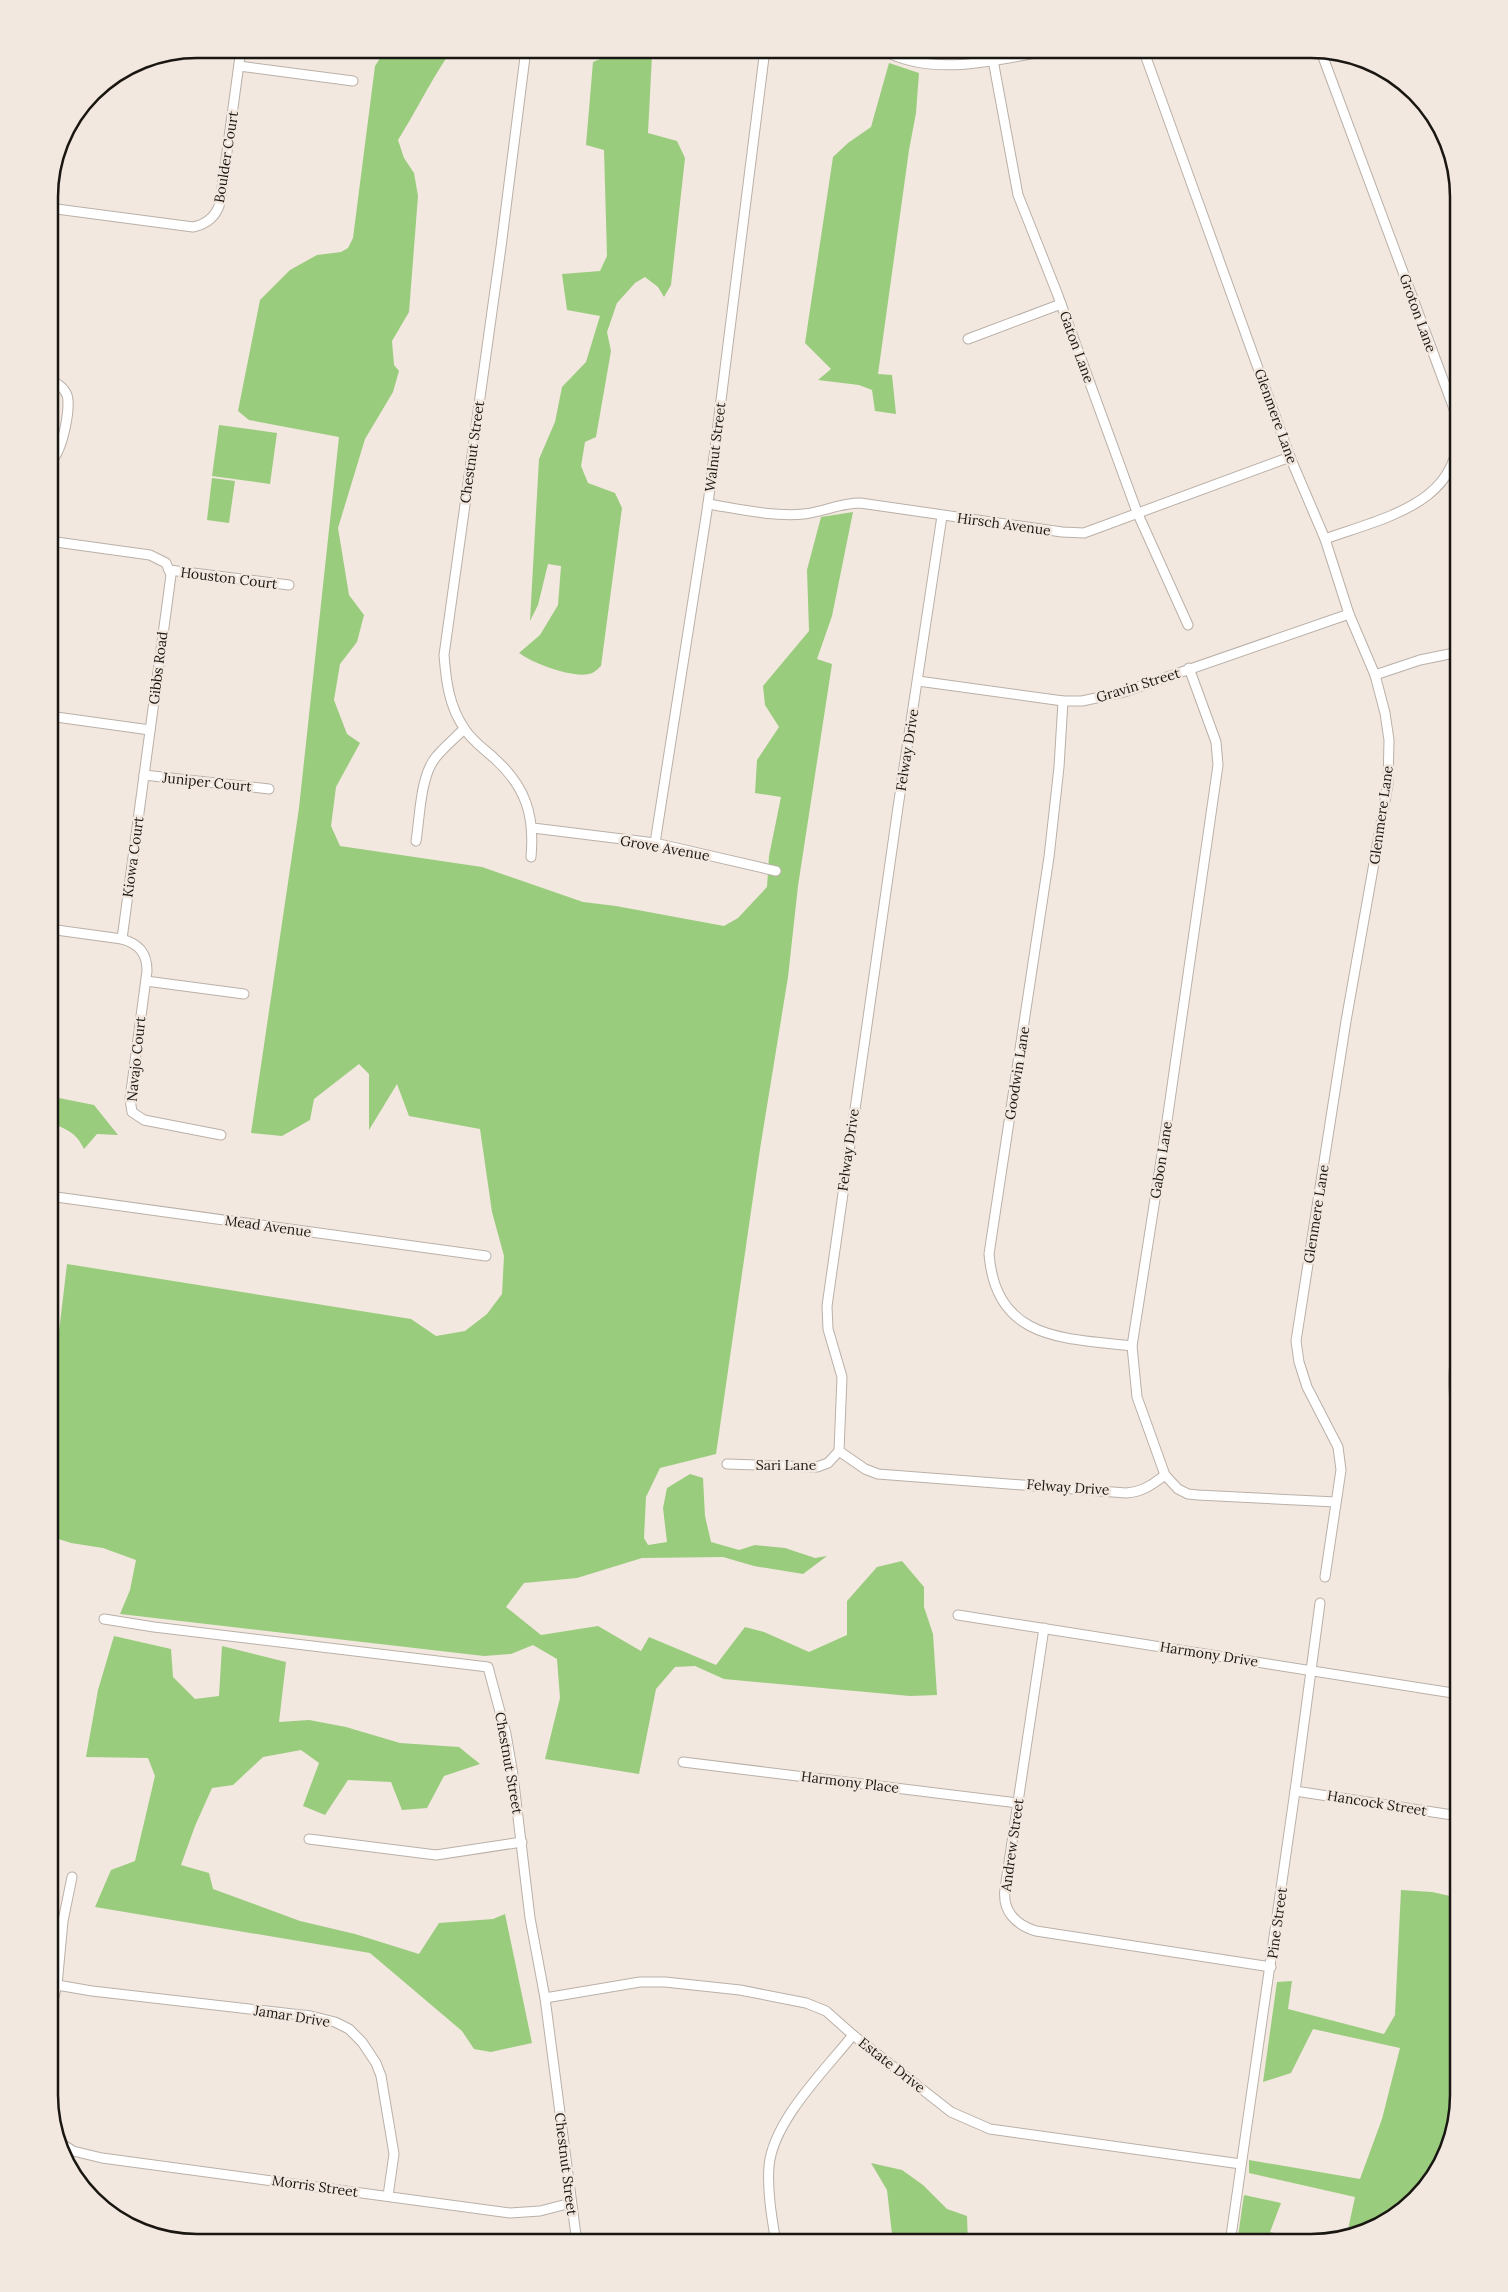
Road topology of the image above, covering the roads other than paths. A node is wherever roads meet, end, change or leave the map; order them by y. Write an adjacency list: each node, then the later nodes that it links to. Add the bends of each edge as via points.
1 (240, 58): 9 (street, Boulder Court)
2 (525, 58): 34 (street, Chestnut Street, via 444,655 450,702)
3 (764, 58): 19 (street, Walnut Street)
4 (904, 58): 8 (street, via 938,64)
5 (1004, 58): 8 (street)
6 (1146, 58): 17 (street, Glenmere Lane)
7 (1323, 58): 15 (street, Groton Lane)
8 (993, 60): 12 (street, Gaton Lane, via 1018,195)
9 (239, 66): 10 (street); 11 (street, Boulder Court, via 220,203 213,217 204,224 192,226)
10 (353, 81)
11 (58, 209)
12 (1061, 304): 13 (street); 20 (street, Gaton Lane)
13 (968, 339)
14 (58, 384): 16 (street, via 68,397 63,441)
15 (1450, 398)
16 (58, 453)
17 (1290, 457): 20 (street, Hirsch Avenue); 22 (street, Glenmere Lane)
18 (1450, 467): 22 (street, Groton Lane, via 1429,496 1407,509)
19 (708, 504): 21 (street, Hirsch Avenue, via 786,515 844,503 860,503); 40 (street, Walnut Street)
20 (1137, 512): 21 (street, Hirsch Avenue, via 1084,533); 27 (street, Gaton Lane)
21 (942, 516): 31 (street, Felway Drive)
22 (1325, 540): 26 (street, Glenmere Lane)
23 (58, 542): 24 (street, Houston Court, via 150,555)
24 (167, 566): 25 (street, Houston Court); 35 (street, Gibbs Road, via 170,575)
25 (288, 586)
26 (1350, 614): 29 (street, Gravin Street); 30 (street, Glenmere Lane)
27 (1188, 625)
28 (1450, 654): 30 (street)
29 (1190, 668): 32 (street, Gravin Street, via 1124,692 1082,701); 50 (street, Gabon Lane, via 1216,742 1218,765)
30 (1375, 675): 54 (street, Glenmere Lane, via 1390,740 1388,784 1346,1021 1296,1341 1307,1387 1338,1447 1341,1470)
31 (918, 681): 32 (street, Gravin Street); 51 (street, Felway Drive, via 827,1306 828,1329 842,1377)
32 (1063, 701): 50 (street, Goodwin Lane, via 1060,767 1049,857 989,1254 990,1269 994,1286 1005,1303 1015,1316 1034,1329 1060,1338)
33 (58, 717): 35 (street)
34 (464, 729): 38 (street, Chestnut Street, via 519,784); 39 (street, via 435,758 428,770)
35 (150, 730): 36 (street, Gibbs Road)
36 (144, 775): 37 (street, Juniper Court); 44 (street, Kiowa Court)
37 (269, 789)
38 (533, 828): 40 (street, Grove Avenue); 41 (street, Chestnut Street)
39 (416, 841)
40 (655, 843): 42 (street, Grove Avenue)
41 (531, 856)
42 (776, 871)
43 (58, 929): 44 (street)
44 (122, 939): 45 (street, Navajo Court, via 142,950 147,961)
45 (146, 981): 46 (street); 47 (street, Navajo Court, via 130,1099 132,1112 144,1120)
46 (244, 994)
47 (221, 1135)
48 (57, 1197): 49 (street, Mead Avenue)
49 (486, 1256)
50 (1132, 1346): 53 (street, Gabon Lane, via 1137,1397)
51 (839, 1451): 52 (street, Sari Lane, via 828,1463 817,1467); 53 (street, Felway Drive, via 878,1474 1126,1493 1149,1487)
52 (726, 1464)
53 (1165, 1475): 54 (street, Gabon Lane, via 1178,1489 1188,1494)
54 (1336, 1502): 55 (street, Glenmere Lane)
55 (1325, 1577)
56 (1320, 1602): 60 (street, Pine Street)
57 (958, 1615): 59 (street, Harmony Drive)
58 (104, 1618): 67 (street, Chestnut Street, via 488,1667 506,1734)
59 (1044, 1628): 60 (street, Harmony Drive); 64 (street, Andrew Street)
60 (1312, 1671): 61 (street, Harmony Drive); 63 (street, Pine Street)
61 (1450, 1693)
62 (683, 1762): 64 (street, Harmony Place)
63 (1295, 1791): 65 (street, Hancock Street); 69 (street, Pine Street)
64 (1018, 1802): 69 (street, Andrew Street, via 1004,1895 1007,1910 1018,1923 1036,1931)
65 (1450, 1815)
66 (309, 1839): 67 (street, via 436,1855)
67 (522, 1842): 71 (street, Chestnut Street, via 530,1918)
68 (72, 1877): 70 (street, via 63,1921)
69 (1271, 1967): 74 (street, Pine Street)
70 (57, 1985): 75 (street, Jamar Drive, via 311,2016 349,2029 370,2053 381,2076 394,2154)
71 (545, 1998): 72 (street, Estate Drive, via 640,1982 740,1990 819,2008); 76 (street, Chestnut Street)
72 (853, 2035): 74 (street, Estate Drive, via 951,2112 990,2129); 78 (street, via 786,2119 776,2137 769,2167)
73 (68, 2148): 75 (street, Morris Street, via 102,2158)
74 (1241, 2164): 79 (street, Pine Street)
75 (388, 2196): 76 (street, Morris Street, via 510,2213 540,2211)
76 (571, 2203): 77 (street, Chestnut Street)
77 (576, 2234)
78 (775, 2234)
79 (1231, 2234)

